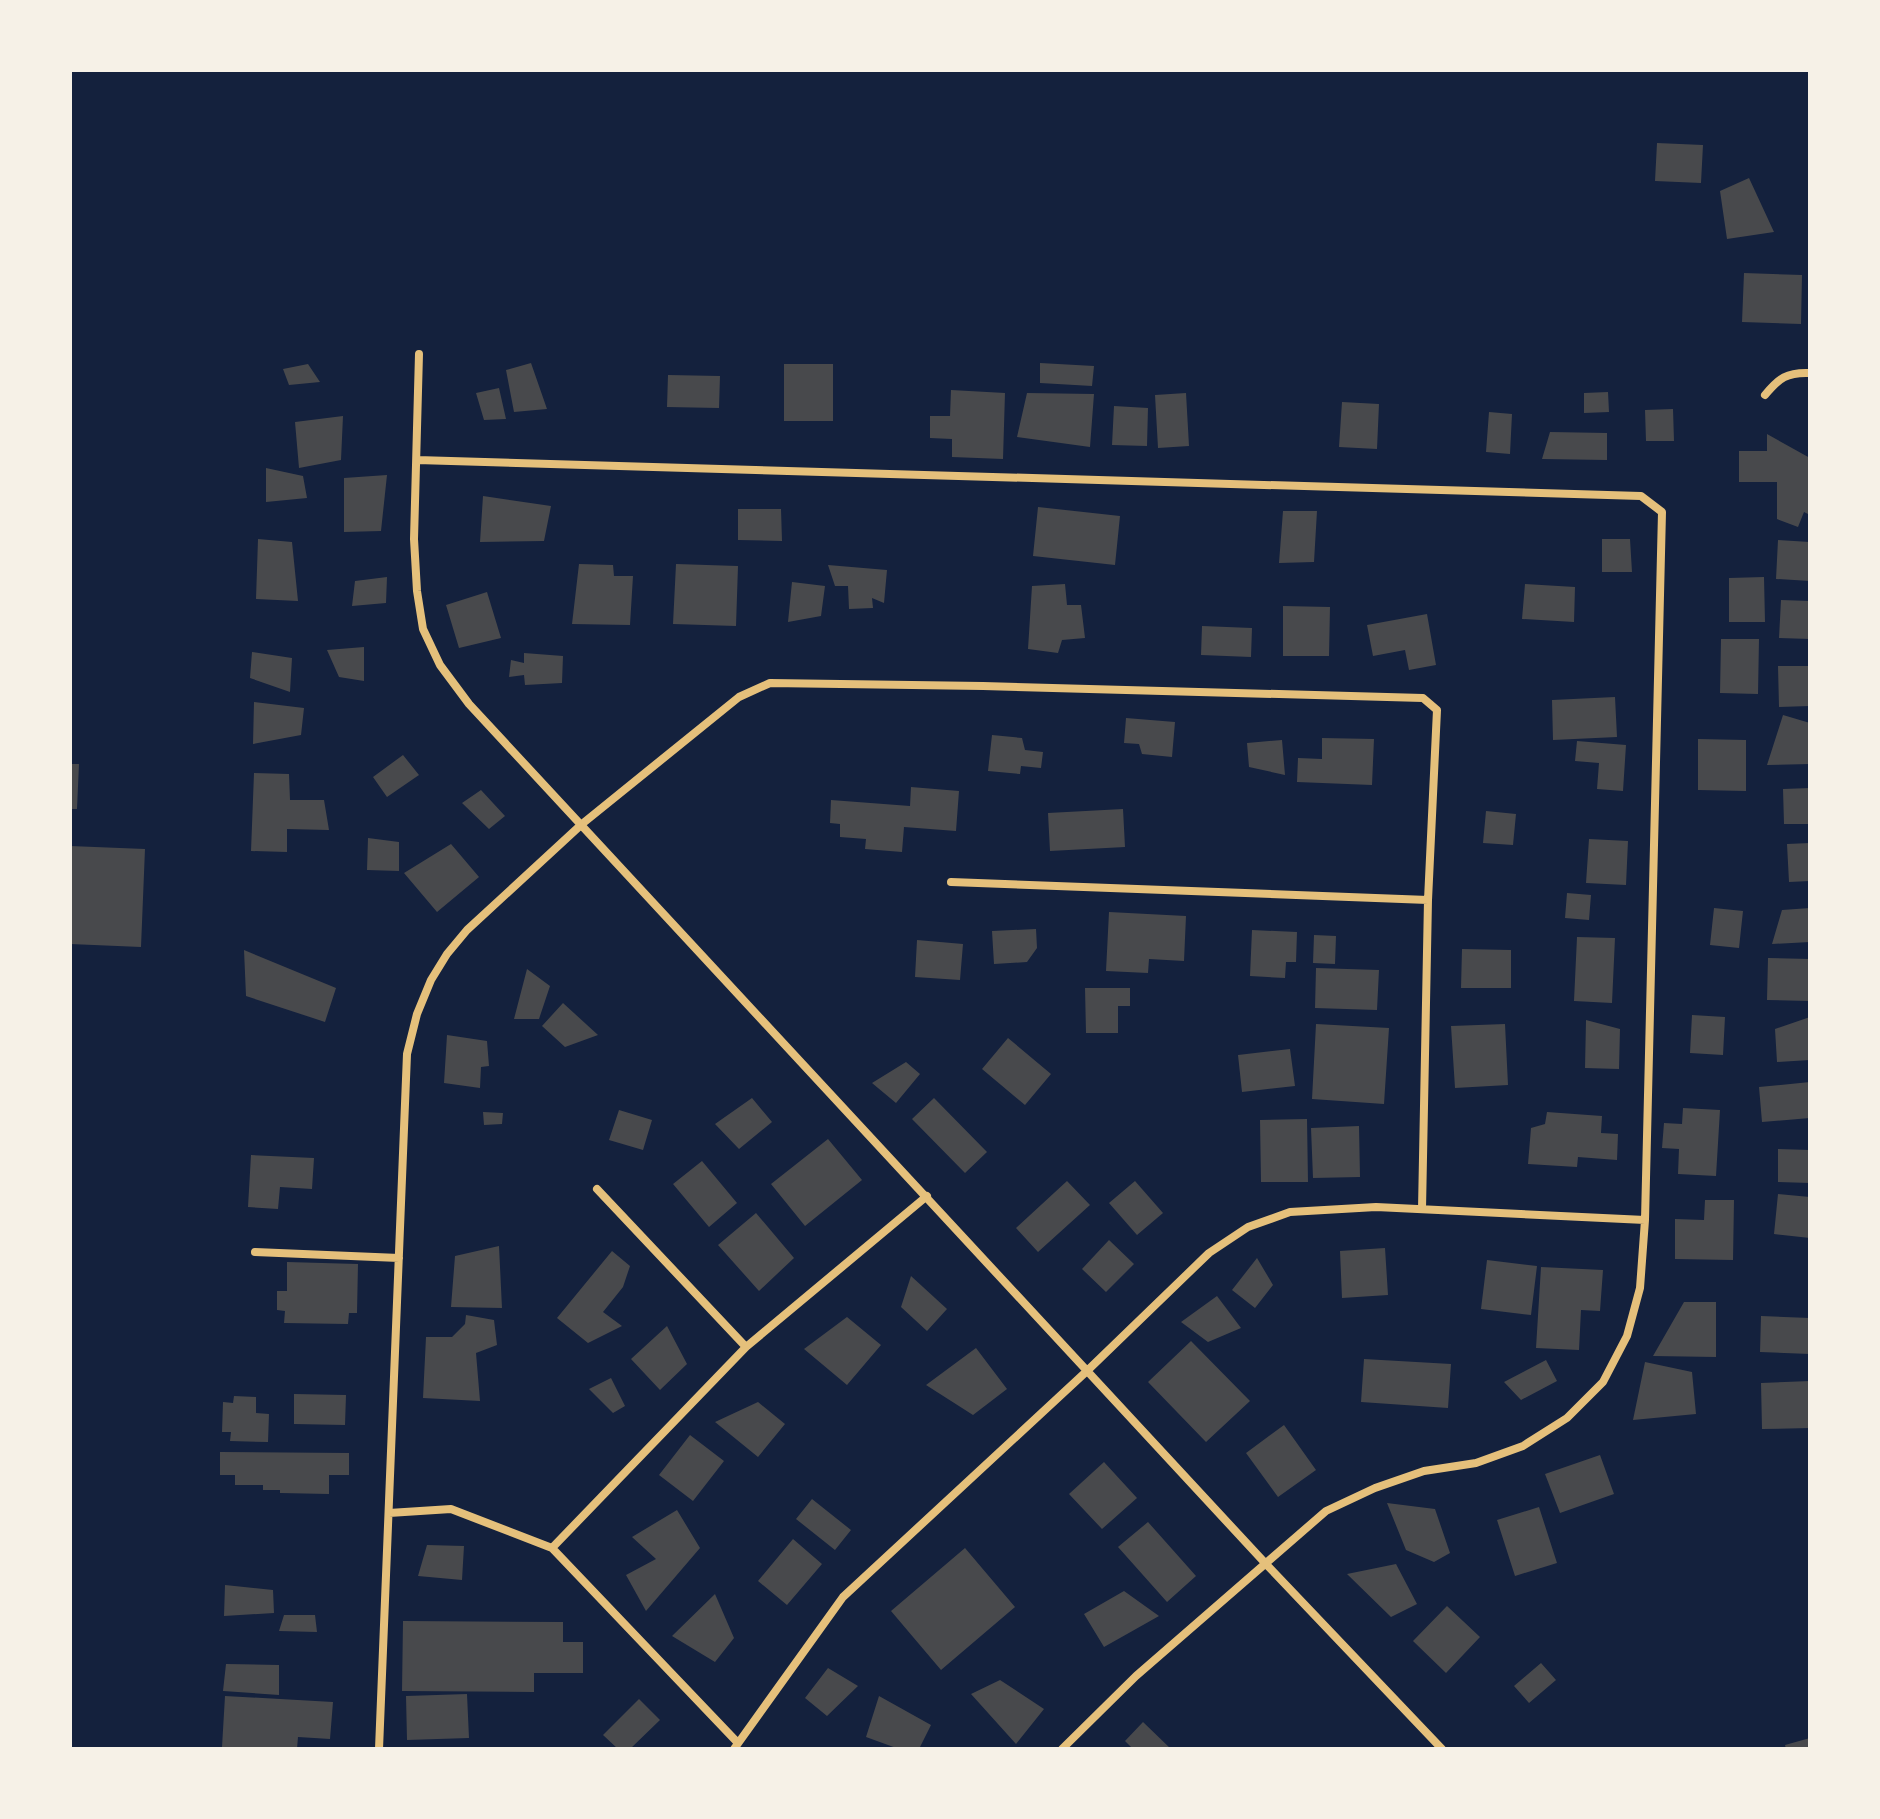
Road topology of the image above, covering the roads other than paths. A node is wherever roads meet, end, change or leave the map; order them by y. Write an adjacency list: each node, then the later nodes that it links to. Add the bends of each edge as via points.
1 (419, 354): 4 (street)
2 (1810, 373): 3 (street, via 1780,378)
3 (1765, 395)
4 (417, 460): 5 (street, via 414,539 423,629 440,665 469,704); 11 (street, via 1641,496 1662,512)
5 (582, 824): 7 (street, via 739,697 770,683 1423,698 1437,710); 9 (street); 13 (street, via 467,930 431,980 407,1054)
6 (951, 882): 7 (street)
7 (1428, 900): 10 (street)
8 (597, 1189): 14 (street)
9 (927, 1196): 14 (street); 15 (street)
10 (1422, 1209): 11 (street); 15 (street, via 1290,1212 1248,1227 1209,1253)
11 (1645, 1220): 18 (street, via 1640,1288 1627,1336 1603,1382 1567,1418 1523,1446 1476,1463 1424,1471 1326,1511)
12 (255, 1252): 13 (street)
13 (399, 1258): 16 (street)
14 (746, 1347): 17 (street)
15 (1088, 1370): 18 (street); 19 (street, via 843,1597)
16 (389, 1513): 17 (street, via 451,1509); 20 (street)
17 (552, 1548): 19 (street)
18 (1266, 1564): 21 (street, via 1136,1676); 22 (street)
19 (736, 1745)
20 (379, 1749)
21 (1062, 1749)
22 (1442, 1749)

